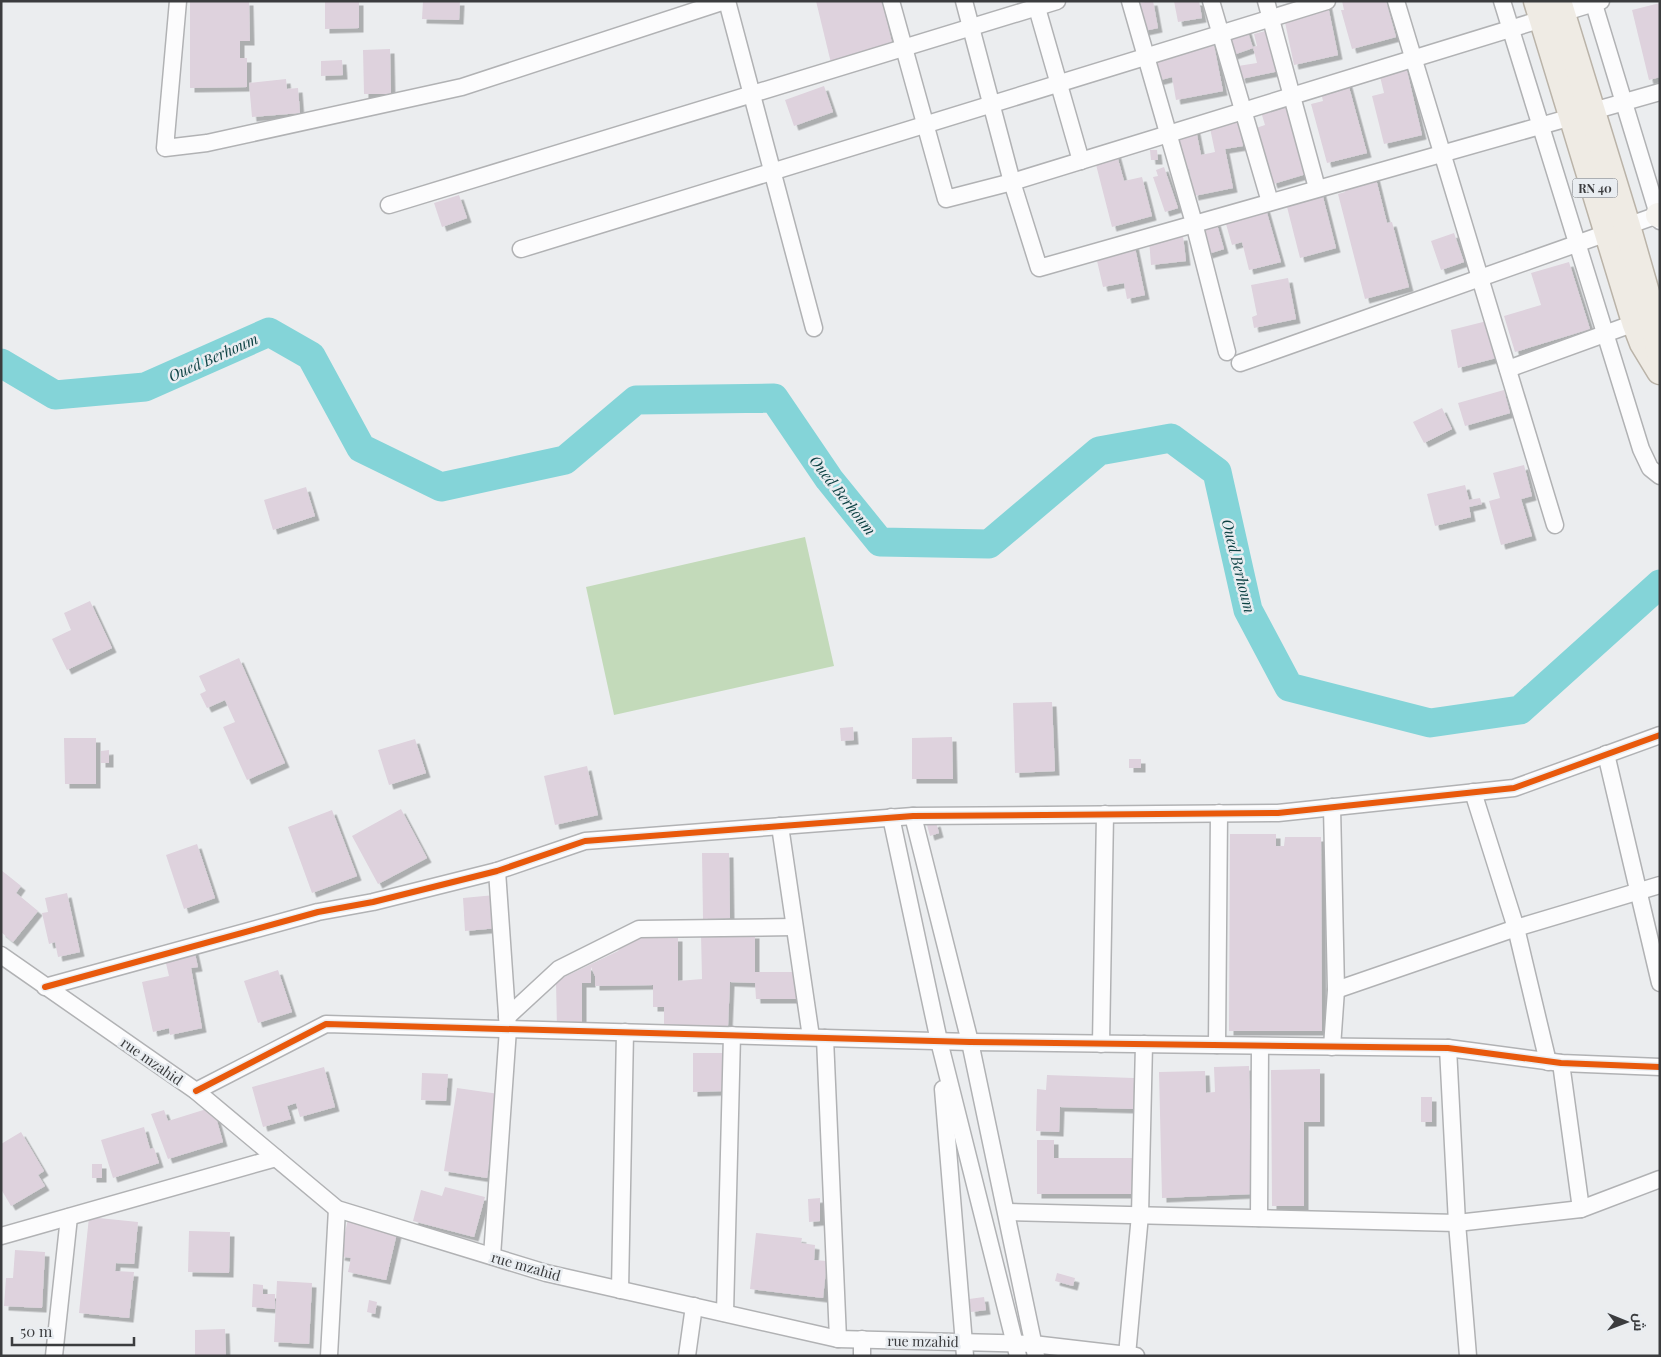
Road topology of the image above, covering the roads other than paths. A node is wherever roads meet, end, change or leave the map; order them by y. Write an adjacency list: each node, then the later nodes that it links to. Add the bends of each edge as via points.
1 (178, 1): 2 (street, via 166,148 207,143 462,87)
2 (726, 1): 24 (street)
3 (891, 1): 19 (street)
4 (964, 1): 16 (street)
5 (1057, 1): 13 (street)
6 (1130, 1): 20 (street)
7 (1211, 1): 18 (street)
8 (1266, 1): 15 (street)
9 (1327, 1): 15 (street)
10 (1396, 1): 21 (street)
11 (1502, 1): 17 (street)
12 (1595, 2): 14 (street); 26 (street)
13 (1036, 4): 16 (street); 22 (street)
14 (1550, 9): 17 (street); 29 (main road, RN 40)
15 (1270, 19): 18 (street); 25 (street)
16 (972, 27): 19 (street); 27 (street)
17 (1510, 29): 21 (street); 31 (street)
18 (1221, 34): 20 (street); 28 (street)
19 (904, 48): 24 (street); 30 (street)
20 (1146, 57): 22 (street); 32 (street)
21 (1414, 59): 25 (street); 33 (street)
22 (1059, 83): 27 (street); 34 (street)
23 (1660, 92): 26 (street)
24 (752, 94): 35 (street); 39 (street)
25 (1292, 96): 28 (street); 37 (street)
26 (1624, 102): 29 (street); 40 (street)
27 (992, 104): 30 (street); 36 (street)
28 (1243, 111): 32 (street); 38 (street)
29 (1583, 113): 31 (street); 42 (main road, RN 40)
30 (926, 123): 35 (street); 36 (street, via 946,199)
31 (1541, 125): 33 (street); 43 (street)
32 (1168, 134): 34 (street); 41 (street)
33 (1442, 153): 37 (street); 45 (street)
34 (1081, 161): 36 (street)
35 (772, 172): 44 (street); 47 (street)
36 (1012, 182): 41 (street, via 1039,268)
37 (1317, 188): 38 (street)
38 (1270, 202): 41 (street)
39 (389, 205)
40 (1659, 217): 42 (street)
41 (1194, 223): 49 (street)
42 (1618, 230): 43 (street); 46 (main road, RN 40)
43 (1576, 245): 45 (street); 48 (street)
44 (520, 248)
45 (1480, 278): 51 (street); 52 (street)
46 (1649, 318): 48 (street); 50 (main road, RN 40); 53 (main road, RN 40, via 1646,348)
47 (814, 328)
48 (1605, 335): 52 (street); 54 (street, via 1644,459)
49 (1227, 352)
50 (1660, 354)
51 (1240, 363)
52 (1508, 368): 55 (street)
53 (1660, 371)
54 (1660, 476)
55 (1555, 525)
56 (1660, 735): 57 (street)
57 (1606, 754): 58 (street, via 1514,788); 67 (street)
58 (1473, 792): 59 (street); 69 (street)
59 (1332, 807): 60 (street, via 1278,813); 73 (street)
60 (1218, 813): 61 (street); 82 (street)
61 (1104, 814): 62 (street); 80 (street)
62 (913, 816): 63 (street); 79 (street)
63 (891, 818): 64 (street); 78 (street)
64 (780, 826): 65 (street, via 585,841); 68 (street)
65 (497, 871): 72 (street, via 373,902 318,912); 74 (street)
66 (1660, 885): 67 (street)
67 (1637, 892): 69 (street); 71 (street)
68 (794, 927): 74 (street, via 639,929 560,969); 77 (street)
69 (1516, 928): 73 (street); 86 (street)
70 (1, 955): 72 (street, rue mzahid)
71 (1660, 982)
72 (45, 987): 88 (street, rue mzahid)
73 (1336, 990): 84 (street)
74 (508, 1023): 75 (street); 88 (street, via 326,1024); 99 (street)
75 (625, 1032): 76 (street); 100 (street)
76 (732, 1035): 77 (street); 102 (street)
77 (818, 1038): 78 (street); 103 (street)
78 (939, 1041): 79 (street); 105 (street); 106 (street)
79 (970, 1042): 80 (street); 93 (street)
80 (1101, 1044): 81 (street)
81 (1144, 1044): 82 (street); 94 (street)
82 (1218, 1045): 83 (street)
83 (1260, 1046): 84 (street); 96 (street)
84 (1332, 1047): 85 (street)
85 (1448, 1048): 86 (street); 97 (street)
86 (1554, 1062): 87 (street); 92 (street)
87 (1660, 1067)
88 (196, 1091): 89 (street, rue mzahid)
89 (276, 1158): 91 (street, rue mzahid); 95 (street)
90 (1660, 1179): 92 (street)
91 (337, 1209): 99 (street, rue mzahid); 110 (street)
92 (1581, 1209): 97 (street)
93 (1007, 1212): 94 (street); 107 (street)
94 (1140, 1215): 96 (street); 108 (street)
95 (69, 1217): 98 (street); 109 (street)
96 (1259, 1218): 97 (street)
97 (1457, 1223): 112 (street)
98 (1, 1236)
99 (492, 1256): 100 (street, rue mzahid, via 546,1273)
100 (620, 1290): 101 (street, rue mzahid)
101 (694, 1306): 102 (street, rue mzahid); 111 (street)
102 (725, 1313): 103 (street, rue mzahid)
103 (838, 1339): 104 (street, rue mzahid)
104 (862, 1348): 105 (street, rue mzahid)
105 (965, 1349): 106 (street, rue mzahid)
106 (1017, 1350): 107 (street, rue mzahid)
107 (1034, 1350): 108 (street, rue mzahid)
108 (1131, 1355)
109 (54, 1356)
110 (329, 1356)
111 (687, 1356)
112 (1468, 1356)

